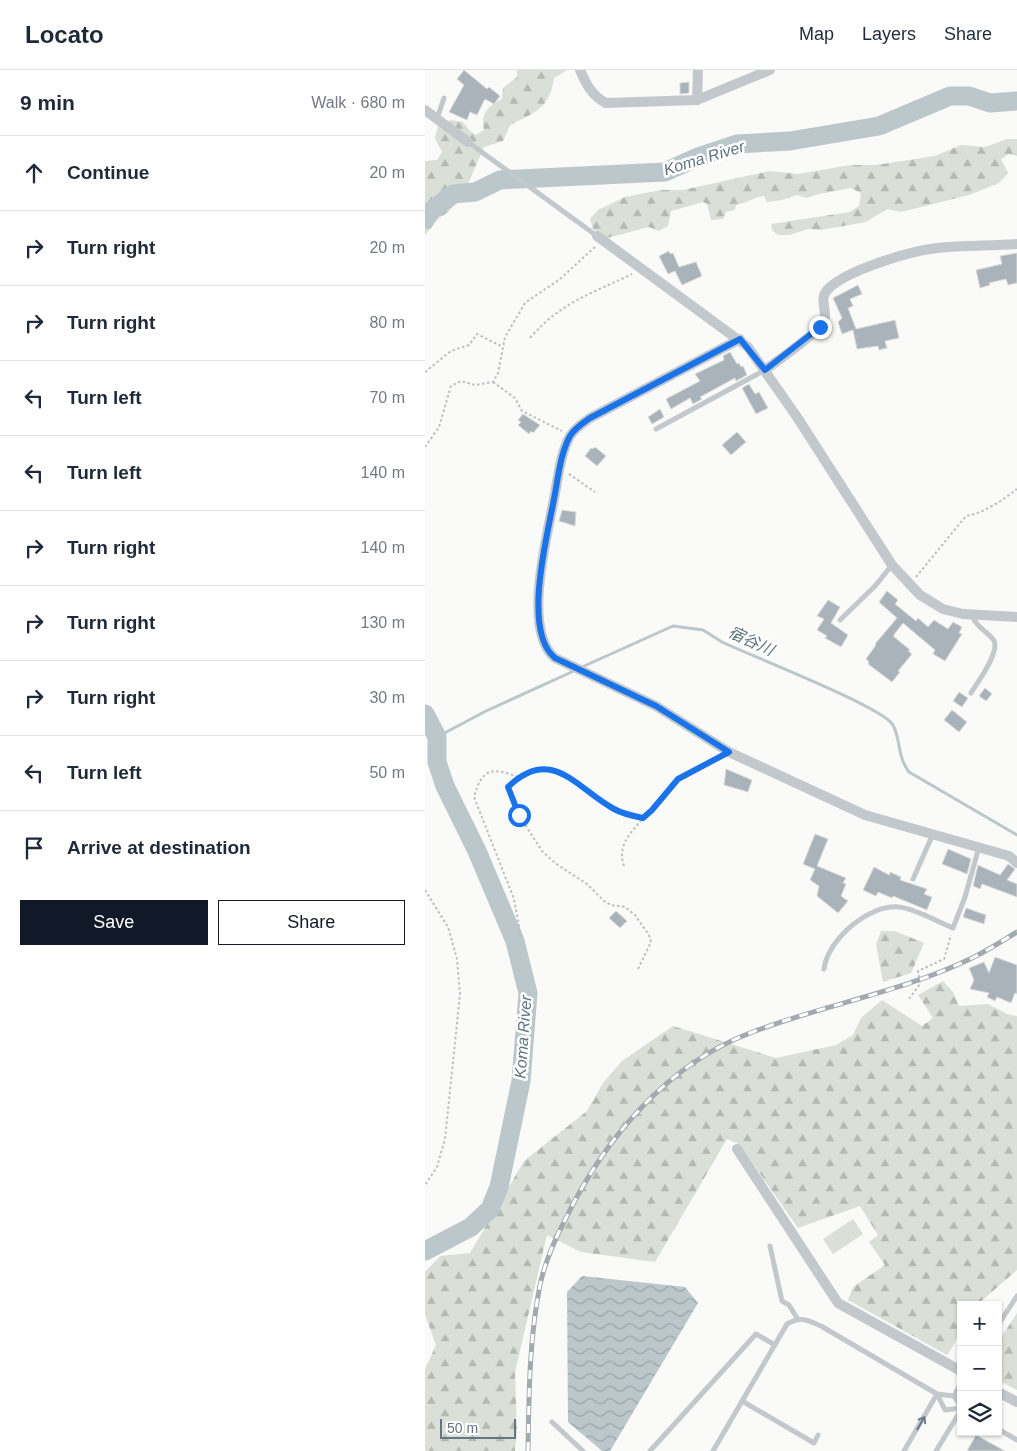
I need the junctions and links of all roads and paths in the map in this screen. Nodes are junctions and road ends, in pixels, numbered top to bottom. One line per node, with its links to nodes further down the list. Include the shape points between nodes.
1 (579, 70): 5 (street, via 588,87 606,103)
2 (698, 70): 5 (street)
3 (770, 70): 5 (street)
4 (444, 98): 7 (lane)
5 (697, 100)
6 (425, 110): 7 (street)
7 (437, 119): 8 (street)
8 (468, 142): 9 (lane)
9 (599, 238): 11 (street); 14 (path, via 567,273 525,304 516,315)
10 (1017, 244): 15 (street, via 935,248 859,270 824,294 825,315 820,327)
11 (644, 269): 12 (path, via 582,296 553,314); 13 (street)
12 (530, 338)
13 (740, 339): 15 (street); 19 (street, via 590,418)
14 (503, 347): 16 (path, via 477,334 469,345 451,351); 17 (path)
15 (765, 370): 18 (lane); 24 (street)
16 (425, 372)
17 (493, 382): 19 (path, via 515,398 528,416); 20 (path, via 475,385 461,381 451,386 439,427)
18 (656, 429)
19 (571, 436): 21 (street)
20 (425, 447)
21 (560, 470): 23 (path); 30 (street, via 539,573 541,637 548,653 656,706)
22 (1017, 489): 25 (path, via 987,509 959,522)
23 (595, 492)
24 (892, 564): 25 (street); 28 (lane, via 875,586)
25 (910, 585): 26 (street, via 943,609)
26 (972, 615): 27 (street); 29 (lane, via 995,645)
27 (1017, 617)
28 (840, 620)
29 (971, 693)
30 (729, 752): 32 (path, via 678,779); 33 (street, via 865,815)
31 (518, 777): 32 (path, via 535,770 554,770 570,776 613,809); 41 (path, via 493,771 484,774 474,797 514,899); 42 (path, via 508,787 509,792 528,832 542,851 605,901 625,907 649,935 651,942)
32 (643, 818): 37 (path, via 622,846)
33 (933, 834): 34 (street); 38 (lane)
34 (979, 847): 35 (street); 40 (lane)
35 (1013, 855): 36 (street)
36 (1017, 863)
37 (623, 866)
38 (913, 879)
39 (425, 890): 46 (path, via 448,927 457,959 459,994 445,1140 437,1167)
40 (953, 928): 43 (lane, via 901,907 887,907 871,913 839,939 830,950); 44 (path, via 943,959 918,971 920,984)
41 (521, 936)
42 (638, 969)
43 (824, 969)
44 (909, 1000)
45 (737, 1149): 52 (street, via 838,1303)
46 (425, 1185)
47 (770, 1246): 49 (lane, via 782,1301 789,1305)
48 (1017, 1296): 50 (lane)
49 (797, 1318): 51 (lane, via 787,1324); 54 (lane, via 821,1326)
50 (1002, 1318)
51 (775, 1345): 57 (lane); 67 (lane, via 756,1334)
52 (957, 1369)
53 (957, 1390): 56 (lane)
54 (937, 1394): 56 (lane); 60 (lane, via 945,1410); 69 (lane, one-way to 54)
55 (1002, 1394): 59 (street)
56 (954, 1396): 58 (lane)
57 (742, 1401): 64 (lane, via 814,1443); 68 (lane)
58 (957, 1401)
59 (1017, 1402)
60 (957, 1408)
61 (957, 1415): 70 (lane)
62 (552, 1422): 66 (lane)
63 (1002, 1431): 65 (lane)
64 (818, 1436)
65 (1017, 1440)
66 (583, 1451)
67 (650, 1451)
68 (713, 1451)
69 (904, 1451)
70 (936, 1451)

